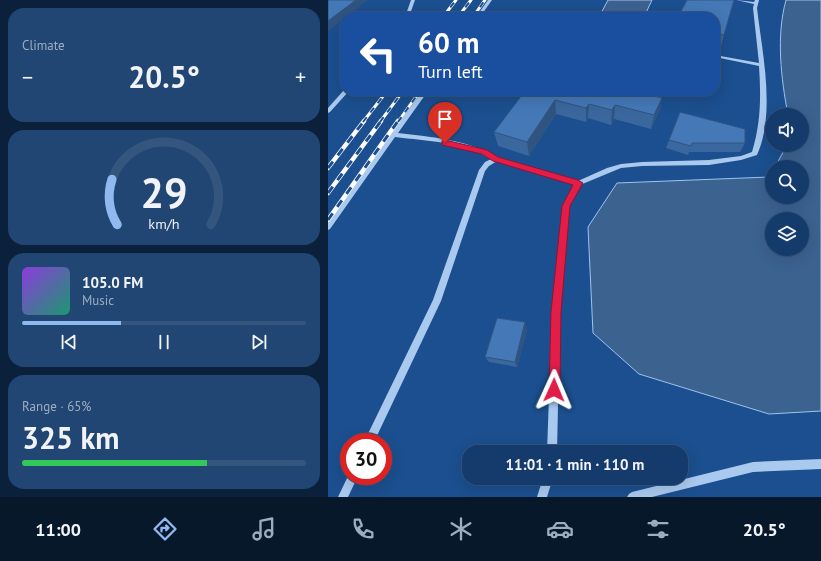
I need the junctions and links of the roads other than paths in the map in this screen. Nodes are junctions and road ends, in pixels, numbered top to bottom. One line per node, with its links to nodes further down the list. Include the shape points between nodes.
1 (413, 0): 5 (street)
2 (490, 0): 6 (street)
3 (738, 0): 4 (street)
4 (756, 2): 8 (street)
5 (409, 12)
6 (482, 12)
7 (720, 57): 8 (street)
8 (760, 65): 14 (street, via 764,104 755,153 744,158 715,161 625,165)
9 (342, 96): 11 (street)
10 (421, 96): 12 (street)
11 (328, 111)
12 (393, 135): 13 (street, via 432,140 484,152); 15 (street)
13 (496, 159): 14 (street); 16 (street, via 482,170 437,301)
14 (578, 183): 17 (street, via 566,206 556,312)
15 (328, 227)
16 (373, 433)
17 (552, 445)
18 (821, 464): 23 (street, via 753,467)
19 (349, 485): 21 (street)
20 (546, 485): 22 (street)
21 (343, 497)
22 (542, 497)
23 (632, 497)

